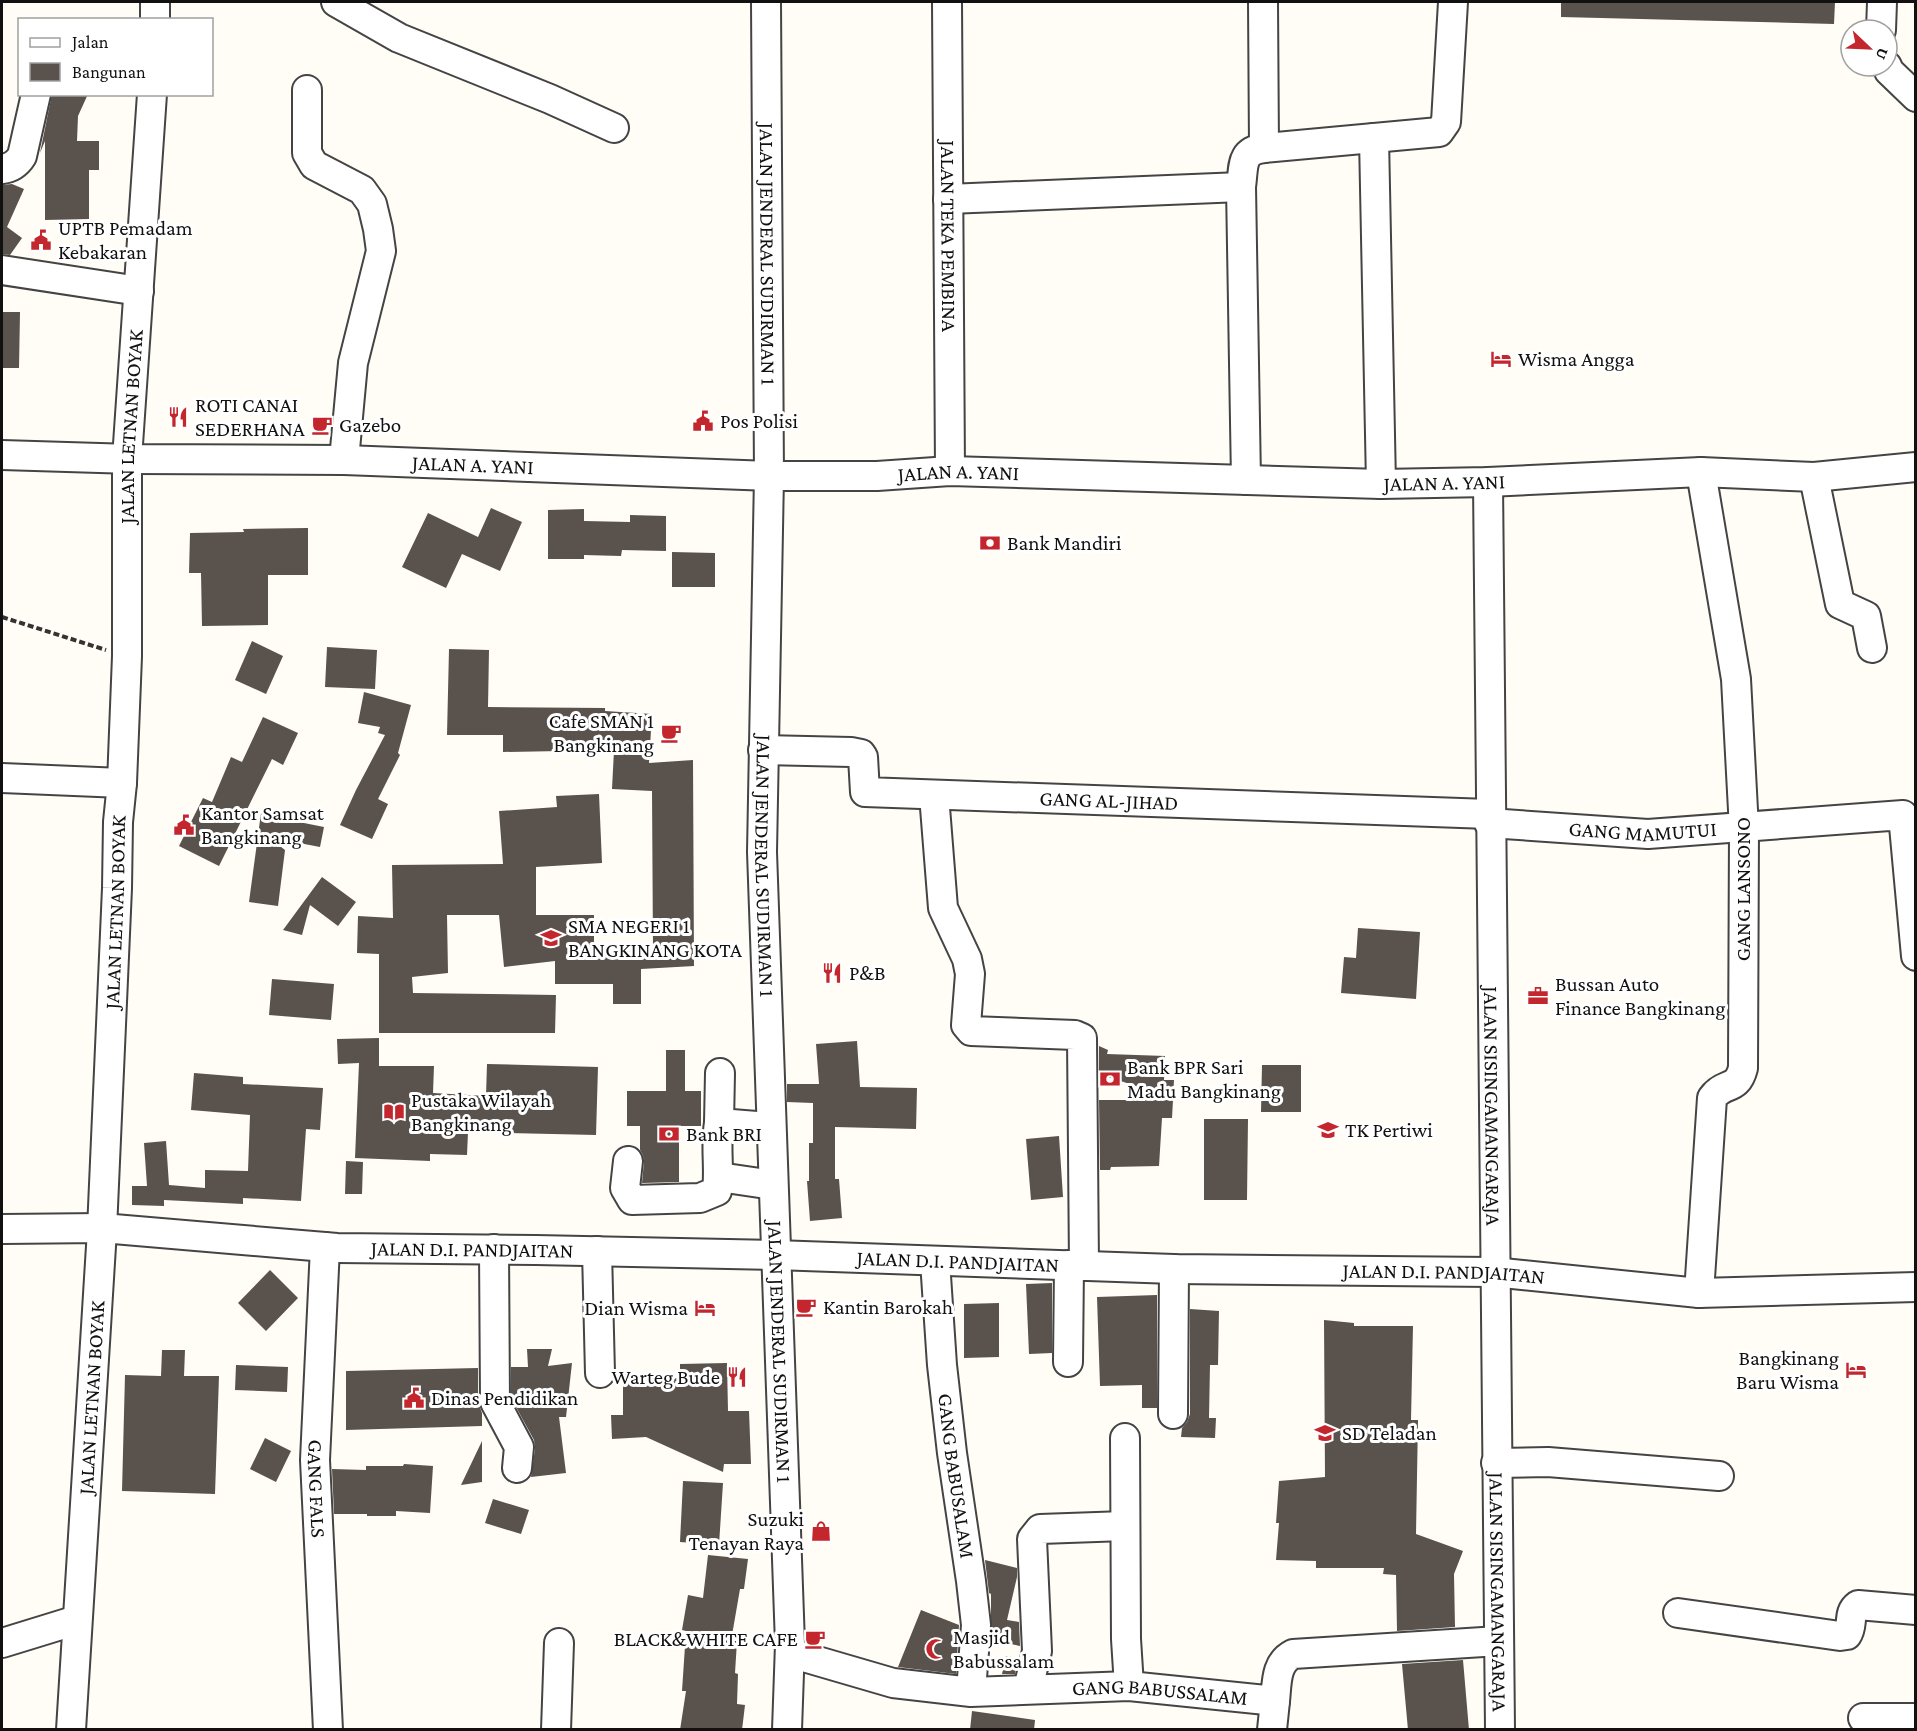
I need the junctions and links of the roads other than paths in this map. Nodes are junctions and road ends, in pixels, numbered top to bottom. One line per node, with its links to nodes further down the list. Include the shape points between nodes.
1 (155, 2): 8 (street)
2 (766, 2): 29 (street, JALAN JENDERAL SUDIRMAN 1)
3 (947, 2): 20 (street, JALAN TEKA PEMBINA)
4 (1263, 2): 17 (street)
5 (1453, 2): 16 (street, via 1443,128 1439,132)
6 (1882, 2): 9 (street)
7 (346, 5): 15 (street, via 399,38)
8 (155, 18)
9 (1881, 18)
10 (1896, 78): 14 (street)
11 (307, 90): 25 (street, via 307,153 314,165 362,190 372,204 381,251 353,363)
12 (36, 96): 18 (street, via 22,156 10,168)
13 (152, 96): 22 (street, JALAN LETNAN BOYAK)
14 (1916, 97)
15 (614, 128)
16 (1374, 138): 17 (street); 33 (street)
17 (1264, 148): 19 (street, via 1246,155)
18 (2, 169)
19 (1241, 187): 20 (street); 31 (street)
20 (948, 199): 27 (street, JALAN TEKA PEMBINA)
21 (2, 270): 22 (street)
22 (139, 291): 24 (street, JALAN LETNAN BOYAK)
23 (2, 455): 24 (street, JALAN A. YANI)
24 (127, 459): 25 (street, JALAN A. YANI); 37 (street, JALAN LETNAN BOYAK, via 127,656)
25 (344, 460): 29 (street, JALAN A. YANI)
26 (1916, 467): 30 (street, JALAN A. YANI)
27 (951, 471): 29 (street, JALAN A. YANI); 31 (street, JALAN A. YANI)
28 (1701, 472): 30 (street, JALAN A. YANI); 32 (street, JALAN A. YANI); 41 (street, GANG LANSONO, via 1736,679)
29 (768, 476): 35 (street, JALAN JENDERAL SUDIRMAN 1)
30 (1814, 477): 34 (street, via 1840,604 1866,616)
31 (1246, 480): 33 (street, JALAN A. YANI)
32 (1488, 482): 33 (street, JALAN A. YANI); 40 (street, JALAN SISINGAMANGARAJA)
33 (1381, 484)
34 (1872, 648)
35 (764, 750): 38 (street, GANG AL-JIHAD, via 861,754 865,792); 45 (street, JALAN JENDERAL SUDIRMAN 1, via 762,852)
36 (2, 778): 37 (street)
37 (122, 783): 49 (street, JALAN LETNAN BOYAK)
38 (934, 795): 40 (street, GANG AL-JIHAD); 56 (street, via 943,908 970,974 968,1029 1082,1038)
39 (1909, 816): 41 (street, GANG MAMUTUI); 42 (street, GANG MAMUTUI)
40 (1489, 818): 41 (street, GANG MAMUTUI, via 1648,834); 58 (street, JALAN SISINGAMANGARAJA)
41 (1744, 829): 60 (street, GANG LANSONO, via 1743,1068 1735,1084 1712,1098)
42 (1916, 956)
43 (720, 1073): 44 (street)
44 (719, 1124): 45 (street); 47 (street)
45 (771, 1127): 48 (street, JALAN JENDERAL SUDIRMAN 1)
46 (628, 1161): 47 (street, via 625,1188 632,1200 700,1198 717,1191)
47 (719, 1177): 48 (street)
48 (773, 1185): 54 (street, JALAN JENDERAL SUDIRMAN 1)
49 (102, 1228): 50 (street, JALAN D.I. PANDJAITAN); 51 (street, JALAN D.I. PANDJAITAN); 71 (street, JALAN LETNAN BOYAK)
50 (2, 1229)
51 (325, 1247): 52 (street, JALAN D.I. PANDJAITAN); 83 (street, GANG FALS, via 315,1460)
52 (494, 1249): 53 (street, JALAN D.I. PANDJAITAN); 66 (street, via 495,1402 519,1447)
53 (597, 1251): 54 (street, JALAN D.I. PANDJAITAN); 62 (street)
54 (775, 1255): 55 (street, JALAN D.I. PANDJAITAN); 75 (street, JALAN JENDERAL SUDIRMAN 1)
55 (935, 1261): 56 (street, JALAN D.I. PANDJAITAN); 78 (street, GANG BABUSALAM, via 943,1376 976,1625)
56 (1076, 1265): 57 (street, JALAN D.I. PANDJAITAN); 61 (street)
57 (1174, 1269): 58 (street, JALAN D.I. PANDJAITAN); 63 (street)
58 (1493, 1272): 60 (street, JALAN D.I. PANDJAITAN); 65 (street, JALAN SISINGAMANGARAJA)
59 (1916, 1287): 60 (street, JALAN D.I. PANDJAITAN)
60 (1699, 1293)
61 (1068, 1362)
62 (600, 1372)
63 (1173, 1414)
64 (1125, 1438): 68 (street)
65 (1496, 1463): 67 (street, via 1548,1462); 72 (street, JALAN SISINGAMANGARAJA)
66 (517, 1468)
67 (1719, 1476)
68 (1125, 1526): 76 (street); 77 (street, via 1040,1529 1032,1539 1037,1651)
69 (1916, 1610): 70 (street, via 1858,1605 1850,1616 1850,1632 1840,1636)
70 (1678, 1613)
71 (77, 1620): 73 (street); 82 (street, JALAN LETNAN BOYAK)
72 (1499, 1641): 79 (street, GANG BABUSSALAM, via 1293,1654 1281,1665); 87 (street, JALAN SISINGAMANGARAJA)
73 (2, 1643)
74 (559, 1643): 84 (street)
75 (790, 1653): 78 (street, GANG BABUSSALAM, via 893,1683); 85 (street, JALAN JENDERAL SUDIRMAN 1)
76 (1129, 1686): 77 (street, GANG BABUSSALAM); 79 (street, GANG BABUSSALAM)
77 (1028, 1689): 78 (street, GANG BABUSSALAM)
78 (971, 1691)
79 (1275, 1701): 86 (street)
80 (1863, 1718): 81 (street)
81 (1916, 1718)
82 (71, 1730)
83 (328, 1730)
84 (556, 1730)
85 (787, 1730)
86 (1272, 1730)
87 (1500, 1730)

